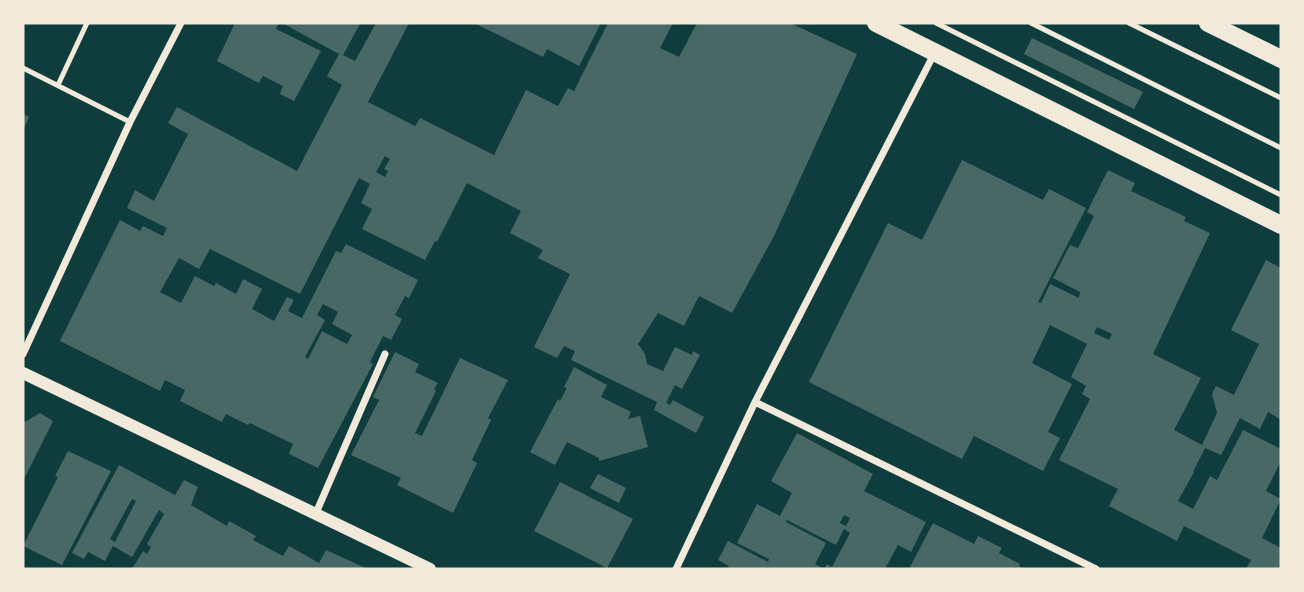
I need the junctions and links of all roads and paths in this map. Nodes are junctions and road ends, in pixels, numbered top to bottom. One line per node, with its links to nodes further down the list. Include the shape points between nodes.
1 (87, 23): 11 (lane)
2 (181, 23): 13 (street)
3 (876, 23): 8 (main road)
4 (936, 23): 15 (lane)
5 (1031, 23): 14 (lane)
6 (1129, 23): 12 (lane)
7 (1208, 23): 9 (main road)
8 (935, 52): 16 (main road); 20 (street)
9 (1281, 59)
10 (23, 68): 11 (lane)
11 (58, 85): 13 (lane)
12 (1281, 98)
13 (130, 122): 17 (street)
14 (1281, 148)
15 (1281, 195)
16 (1281, 225)
17 (23, 354)
18 (385, 354): 21 (street)
19 (23, 373): 21 (street)
20 (755, 402): 23 (street); 24 (street)
21 (316, 513): 22 (street)
22 (430, 569)
23 (676, 569)
24 (1096, 569)

